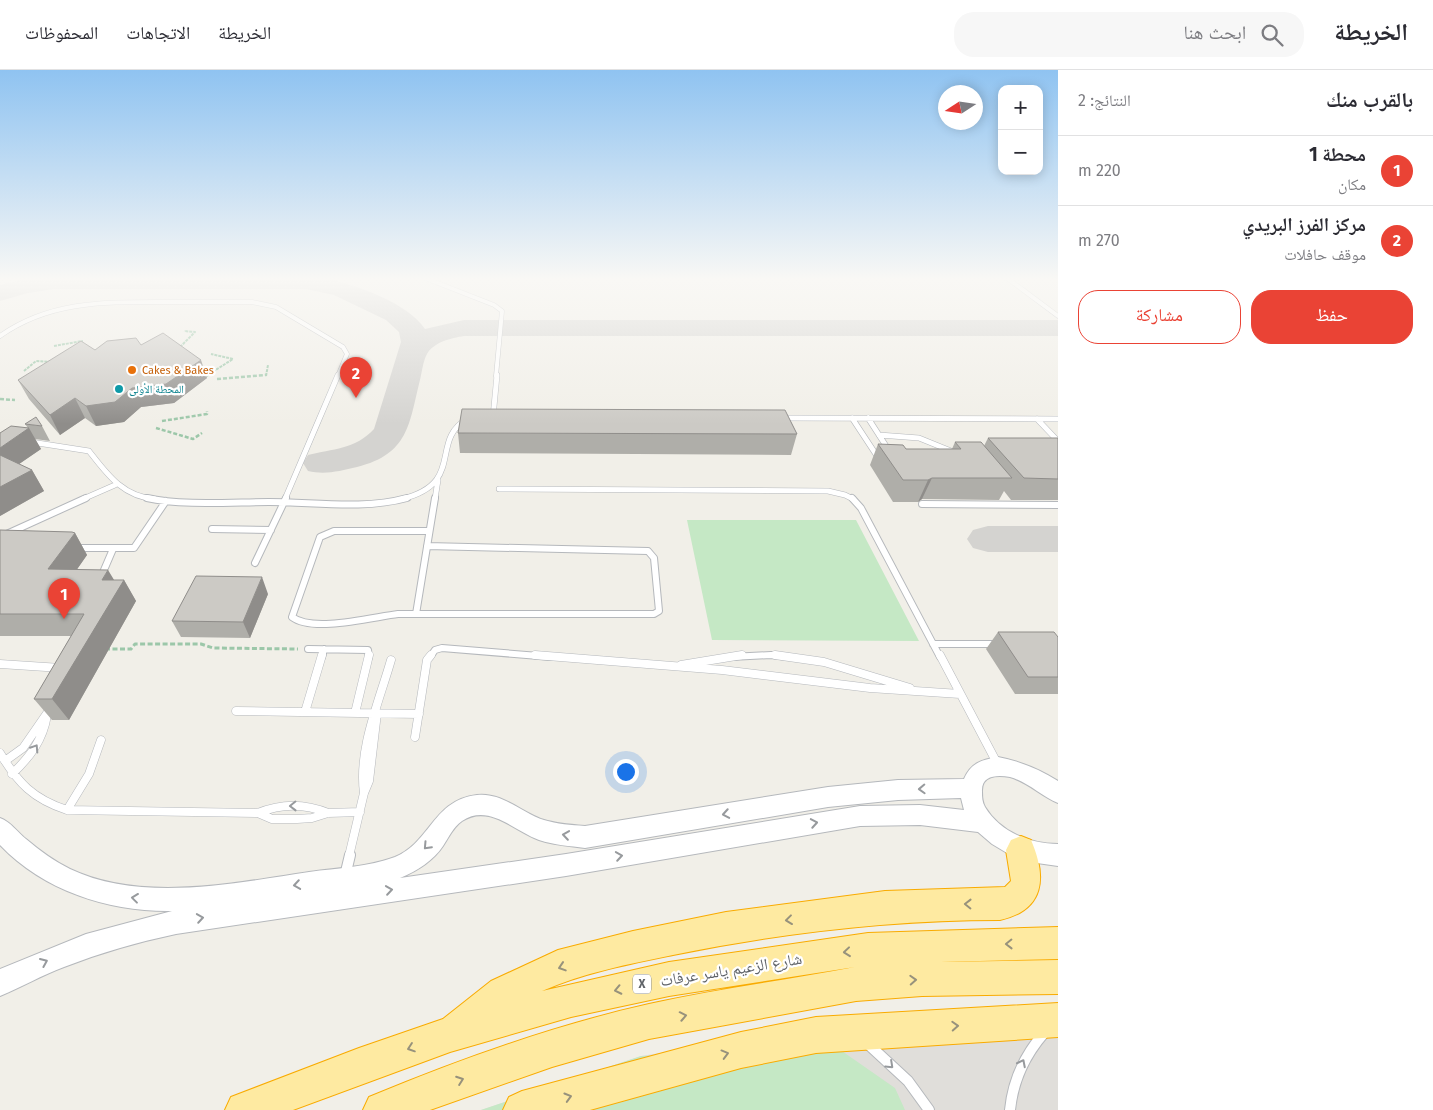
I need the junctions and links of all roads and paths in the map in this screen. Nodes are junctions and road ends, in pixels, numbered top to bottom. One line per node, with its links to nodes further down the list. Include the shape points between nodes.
1 (15, 327): 5 (lane)
2 (311, 327): 39 (lane, via 340,343 347,354)
3 (500, 327): 19 (lane, via 490,416)
4 (184, 332): 7 (path, via 196,332)
5 (0, 336)
6 (54, 346): 8 (path, via 82,341)
7 (180, 347)
8 (82, 349)
9 (211, 354): 13 (path, via 233,359)
10 (54, 362): 12 (path, via 36,361)
11 (268, 365): 14 (path, via 266,376)
12 (24, 371)
13 (206, 376)
14 (217, 379)
15 (0, 399): 16 (path)
16 (15, 400)
17 (207, 411): 25 (path, via 207,414)
18 (476, 417): 34 (lane, via 453,427 444,469)
19 (503, 417)
20 (772, 418): 21 (lane)
21 (852, 418): 22 (lane); 33 (lane, via 876,457)
22 (868, 418): 23 (lane); 28 (lane)
23 (1037, 419): 24 (lane); 30 (lane)
24 (1058, 419)
25 (162, 421)
26 (156, 428): 27 (path, via 194,439)
27 (202, 434)
28 (879, 435): 31 (lane); 32 (lane, via 917,436 958,454)
29 (22, 441): 35 (lane, via 89,451)
30 (1058, 441)
31 (893, 452)
32 (937, 454)
33 (887, 461)
34 (438, 480): 39 (lane, via 426,490 386,502); 45 (lane)
35 (115, 485): 38 (lane, via 136,496); 46 (lane)
36 (499, 489): 53 (lane, via 828,491 845,495 861,508)
37 (1003, 497): 41 (lane)
38 (166, 501): 39 (lane); 49 (lane, via 134,548)
39 (284, 502): 44 (lane)
40 (922, 504): 41 (lane)
41 (1009, 504): 42 (lane)
42 (1058, 505)
43 (212, 529): 44 (lane)
44 (271, 530): 50 (lane)
45 (430, 531): 47 (lane); 52 (lane, via 334,531 320,537 292,617 302,622 348,623 384,615)
46 (0, 537)
47 (427, 546): 52 (lane); 52 (lane, via 648,551 654,558 660,606 654,614)
48 (66, 548): 49 (lane)
49 (113, 549): 51 (lane)
50 (255, 563)
51 (100, 581)
52 (416, 614)
53 (933, 644): 54 (lane); 63 (lane)
54 (1003, 644)
55 (98, 649): 56 (path, via 131,649 135,644 201,644 212,648)
56 (308, 649): 57 (lane)
57 (324, 649): 66 (lane); 67 (lane, via 362,649 370,653)
58 (391, 660): 68 (lane)
59 (0, 664): 61 (lane)
60 (674, 667): 62 (lane); 62 (lane, via 731,655 792,656 857,670); 69 (lane, via 442,648 435,650 427,660)
61 (68, 670)
62 (918, 691): 63 (lane)
63 (960, 694): 75 (lane)
64 (55, 701): 70 (lane)
65 (236, 711): 66 (lane)
66 (305, 712): 67 (lane)
67 (355, 713): 68 (lane)
68 (377, 713): 69 (lane); 81 (lane, via 370,781)
69 (419, 714): 71 (lane)
70 (47, 716): 74 (lane, via 23,748); 76 (lane, one-way to 70, via 38,744)
71 (415, 737)
72 (101, 740): 80 (lane, via 89,774)
73 (0, 753): 74 (lane)
74 (5, 761): 76 (lane)
75 (999, 767): 77 (street, via 979,772); 78 (street, via 1025,772)
76 (12, 774): 80 (lane, via 40,800)
77 (970, 788): 79 (street, one-way to 79, via 863,792); 84 (street, via 971,798)
78 (1056, 790)
79 (766, 807): 86 (street); 89 (street, one-way to 89, via 585,837 538,828 493,805 472,806 452,815 426,849 407,863)
80 (67, 810): 82 (lane)
81 (360, 812): 83 (lane); 89 (lane)
82 (258, 813): 83 (lane, via 272,819 312,818); 83 (lane, one-way to 82, via 302,805 274,807)
83 (328, 813)
84 (983, 822): 86 (street, one-way to 84, via 860,816 943,817); 87 (street)
85 (0, 828): 89 (street, one-way to 85, via 218,898 152,900 122,896 67,880 20,849)
86 (775, 830): 89 (street, one-way to 86, via 566,865)
87 (1022, 850): 88 (street); 95 (highway, one-way to 95, via 1026,881 1018,897 1010,902 885,907 726,928 633,947 558,967 530,979 503,994)
88 (1058, 855)
89 (343, 887): 92 (street, one-way to 89, via 80,947 145,928)
90 (1058, 943): 95 (highway, شارع الزعيم ياسر عرفات / X, one-way to 95, via 897,947 812,956 669,979 571,1000)
91 (1058, 977): 97 (highway, one-way to 91, via 552,1049 649,1022 856,984 922,979)
92 (0, 982)
93 (1058, 1021): 94 (highway, one-way to 93); 100 (lane, one-way to 93, via 1017,1073 1028,1051)
94 (855, 1032): 98 (highway, one-way to 94, via 741,1050 816,1035); 99 (lane, one-way to 99, via 908,1081)
95 (450, 1034): 96 (highway, شارع الزعيم ياسر عرفات / X, one-way to 96)
96 (244, 1110)
97 (382, 1110)
98 (522, 1110)
99 (929, 1110)
100 (1010, 1110)

